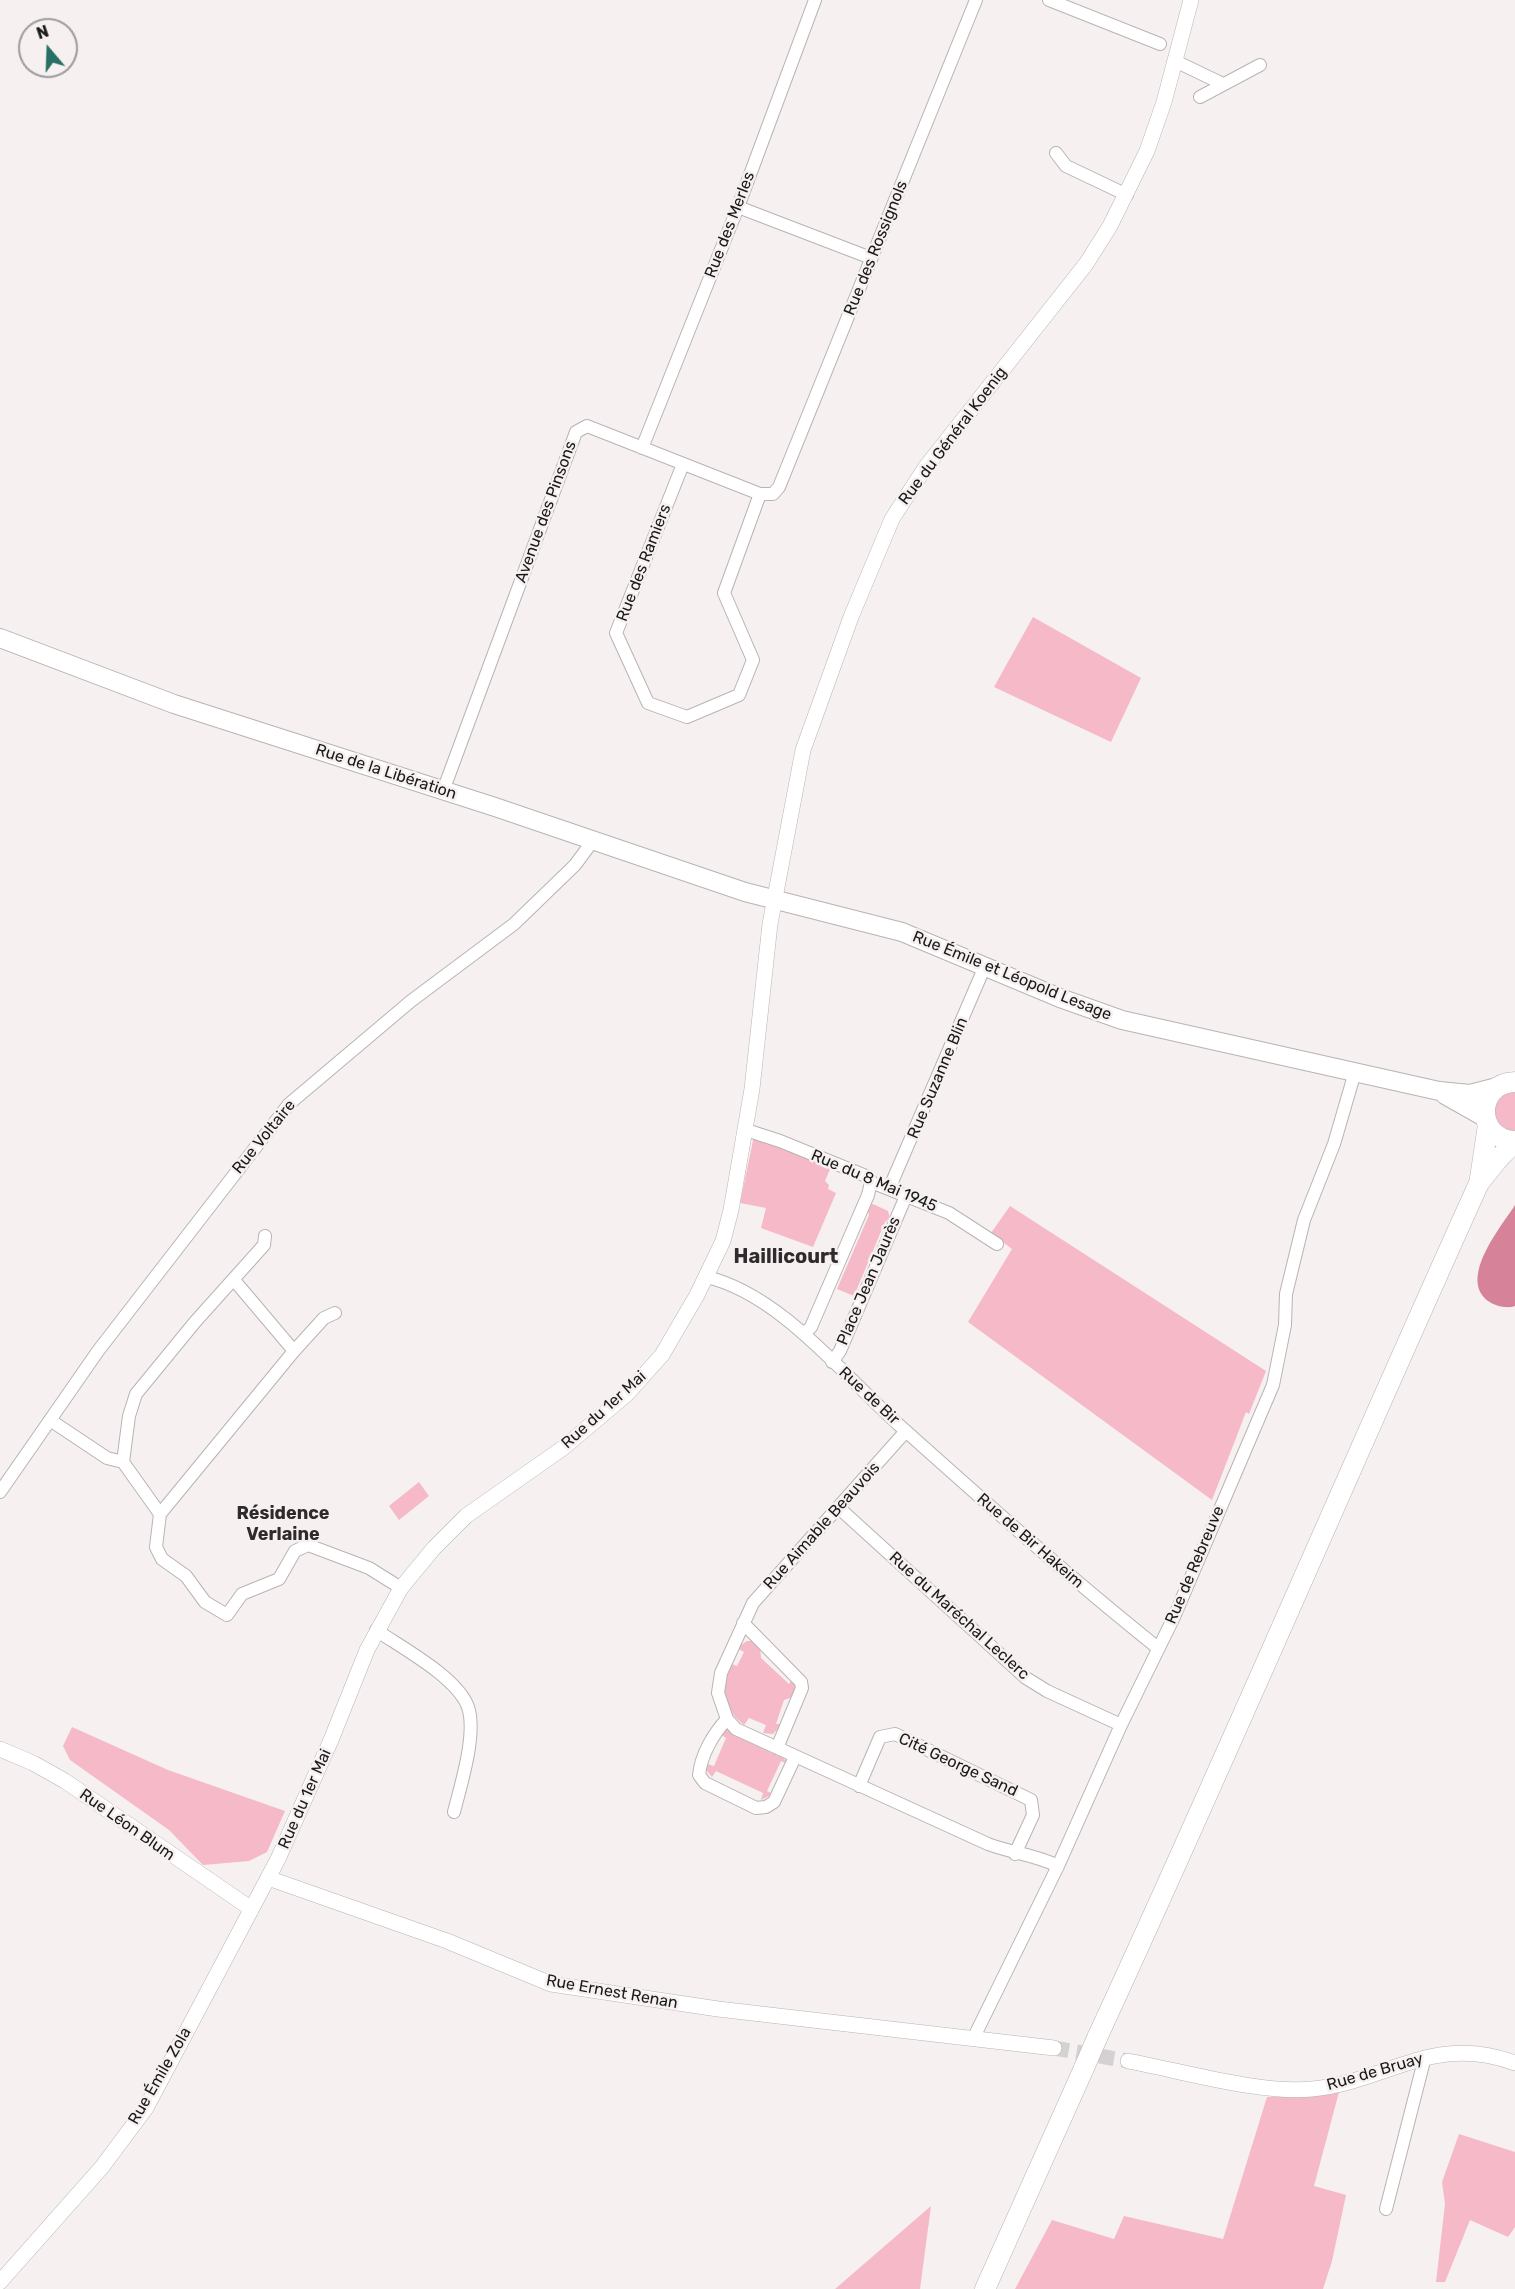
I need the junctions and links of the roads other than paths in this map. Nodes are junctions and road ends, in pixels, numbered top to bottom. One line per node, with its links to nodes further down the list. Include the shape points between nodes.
1 (815, 0): 12 (street, Rue des Merles)
2 (976, 0): 13 (street, Rue des Rossignols)
3 (1049, 0): 5 (street)
4 (1191, 0): 6 (street, Rue du Général Koenig)
5 (1160, 44)
6 (1175, 61): 8 (street); 11 (street, Rue du Général Koenig, via 1147,151)
7 (1260, 65): 8 (street)
8 (1223, 84): 9 (street)
9 (1200, 98)
10 (1056, 153): 11 (street, via 1065,166)
11 (1127, 195): 21 (street, Rue du Général Koenig, via 1086,264 925,468 892,519 807,735)
12 (738, 207): 13 (street); 14 (street, Rue des Merles)
13 (871, 258): 17 (street, Rue des Rossignols, via 783,478)
14 (642, 448): 15 (street, Avenue des Pinsons); 19 (street, Avenue des Pinsons, via 587,426 576,432)
15 (683, 464): 16 (street, Avenue des Pinsons); 16 (street, Rue des Ramiers, via 616,633 648,703 687,717 739,695 753,660 724,593)
16 (760, 494): 17 (street, Avenue des Pinsons)
17 (773, 494)
18 (0, 638): 19 (main road, Rue de la Libération, via 174,704)
19 (443, 791): 20 (main road, Rue de la Libération)
20 (592, 842): 21 (main road, Rue de la Libération); 41 (street, Rue Voltaire, via 575,865 514,924 411,1001 289,1104 98,1351)
21 (774, 900): 22 (main road, Rue Émile et Léopold Lesage, via 902,932); 27 (street, Rue du 1er Mai)
22 (985, 966): 23 (main road, Rue Émile et Léopold Lesage, via 1122,1020); 31 (street, Rue Suzanne Blin)
23 (1355, 1072): 25 (main road, Rue Émile et Léopold Lesage); 50 (street, Rue de Rebreuve, via 1334,1144 1304,1220 1286,1294 1273,1385)
24 (1509, 1082): 25 (main road, via 1470,1094); 26 (main road, via 1486,1100)
25 (1438, 1091): 26 (main road)
26 (1486, 1121): 28 (main road, via 1500,1138); 30 (main road)
27 (746, 1130): 29 (street, Rue du 8 Mai 1945, via 866,1176); 35 (street, Rue du 1er Mai, via 728,1226)
28 (1515, 1142): 30 (main road)
29 (871, 1182): 31 (street, Rue du 8 Mai 1945); 38 (street, via 815,1318)
30 (1479, 1183): 69 (main road, bridge)
31 (889, 1189): 32 (street, Rue du 8 Mai 1945)
32 (906, 1196): 34 (street, Rue du 8 Mai 1945, via 949,1213); 40 (street, Place Jean Jaurès)
33 (265, 1236): 36 (street, via 264,1245)
34 (997, 1244)
35 (706, 1277): 38 (street, Place Jean Jaurès, via 722,1280); 47 (street, Rue du 1er Mai, via 662,1355 627,1394 563,1448 466,1516)
36 (234, 1280): 39 (street); 43 (street, via 136,1394)
37 (335, 1313): 39 (street, via 324,1318)
38 (805, 1333): 40 (street, Place Jean Jaurès)
39 (294, 1351): 46 (street)
40 (832, 1362): 42 (street, Rue de Bir)
41 (50, 1420): 43 (street, via 107,1458); 44 (street, Rue Voltaire)
42 (906, 1431): 45 (street, Rue Aimable Beauvois); 50 (street, Rue de Bir Hakeim, via 1015,1529)
43 (123, 1462): 46 (street)
44 (0, 1492)
45 (839, 1508): 48 (street, Rue Aimable Beauvois, via 753,1603); 52 (street, Rue du Maréchal Leclerc, via 1026,1678)
46 (160, 1514): 47 (street, via 156,1546 162,1559 186,1576 206,1602 227,1615 242,1594 279,1579 295,1551 308,1545 369,1568)
47 (401, 1588): 49 (street, Rue du 1er Mai)
48 (743, 1623): 51 (street, via 721,1673 718,1694); 53 (street, via 801,1682)
49 (376, 1630): 57 (street, via 447,1680 468,1708 470,1729); 60 (street, Rue du 1er Mai)
50 (1158, 1648): 52 (street, Rue de Rebreuve)
51 (727, 1719): 53 (street, via 736,1729); 55 (street, via 716,1730 700,1765 699,1775 705,1783 756,1808 766,1807 774,1802)
52 (1121, 1725): 59 (street, Rue de Rebreuve)
53 (777, 1748): 55 (street)
54 (0, 1749): 61 (street, Rue Léon Blum, via 64,1781)
55 (795, 1757): 56 (street)
56 (859, 1786): 58 (street); 58 (street, Cité George Sand, via 880,1737 895,1734 1031,1800 1033,1815)
57 (454, 1812)
58 (1015, 1854): 59 (street, via 1040,1857)
59 (1058, 1866): 62 (street, Rue de Rebreuve)
60 (268, 1878): 61 (street, Rue Émile Zola); 62 (street, Rue Ernest Renan, via 447,1941 550,1984 718,2009)
61 (250, 1908): 68 (street, Rue Émile Zola, via 146,2108 102,2167)
62 (974, 2037): 63 (street)
63 (1054, 2048)
64 (1425, 2057): 65 (street, Rue de Bruay, via 1346,2084 1310,2090 1265,2088); 66 (street, Rue de Bruay, via 1473,2053); 67 (street)
65 (1128, 2061)
66 (1515, 2063)
67 (1386, 2209)
68 (0, 2282)
69 (985, 2289)

